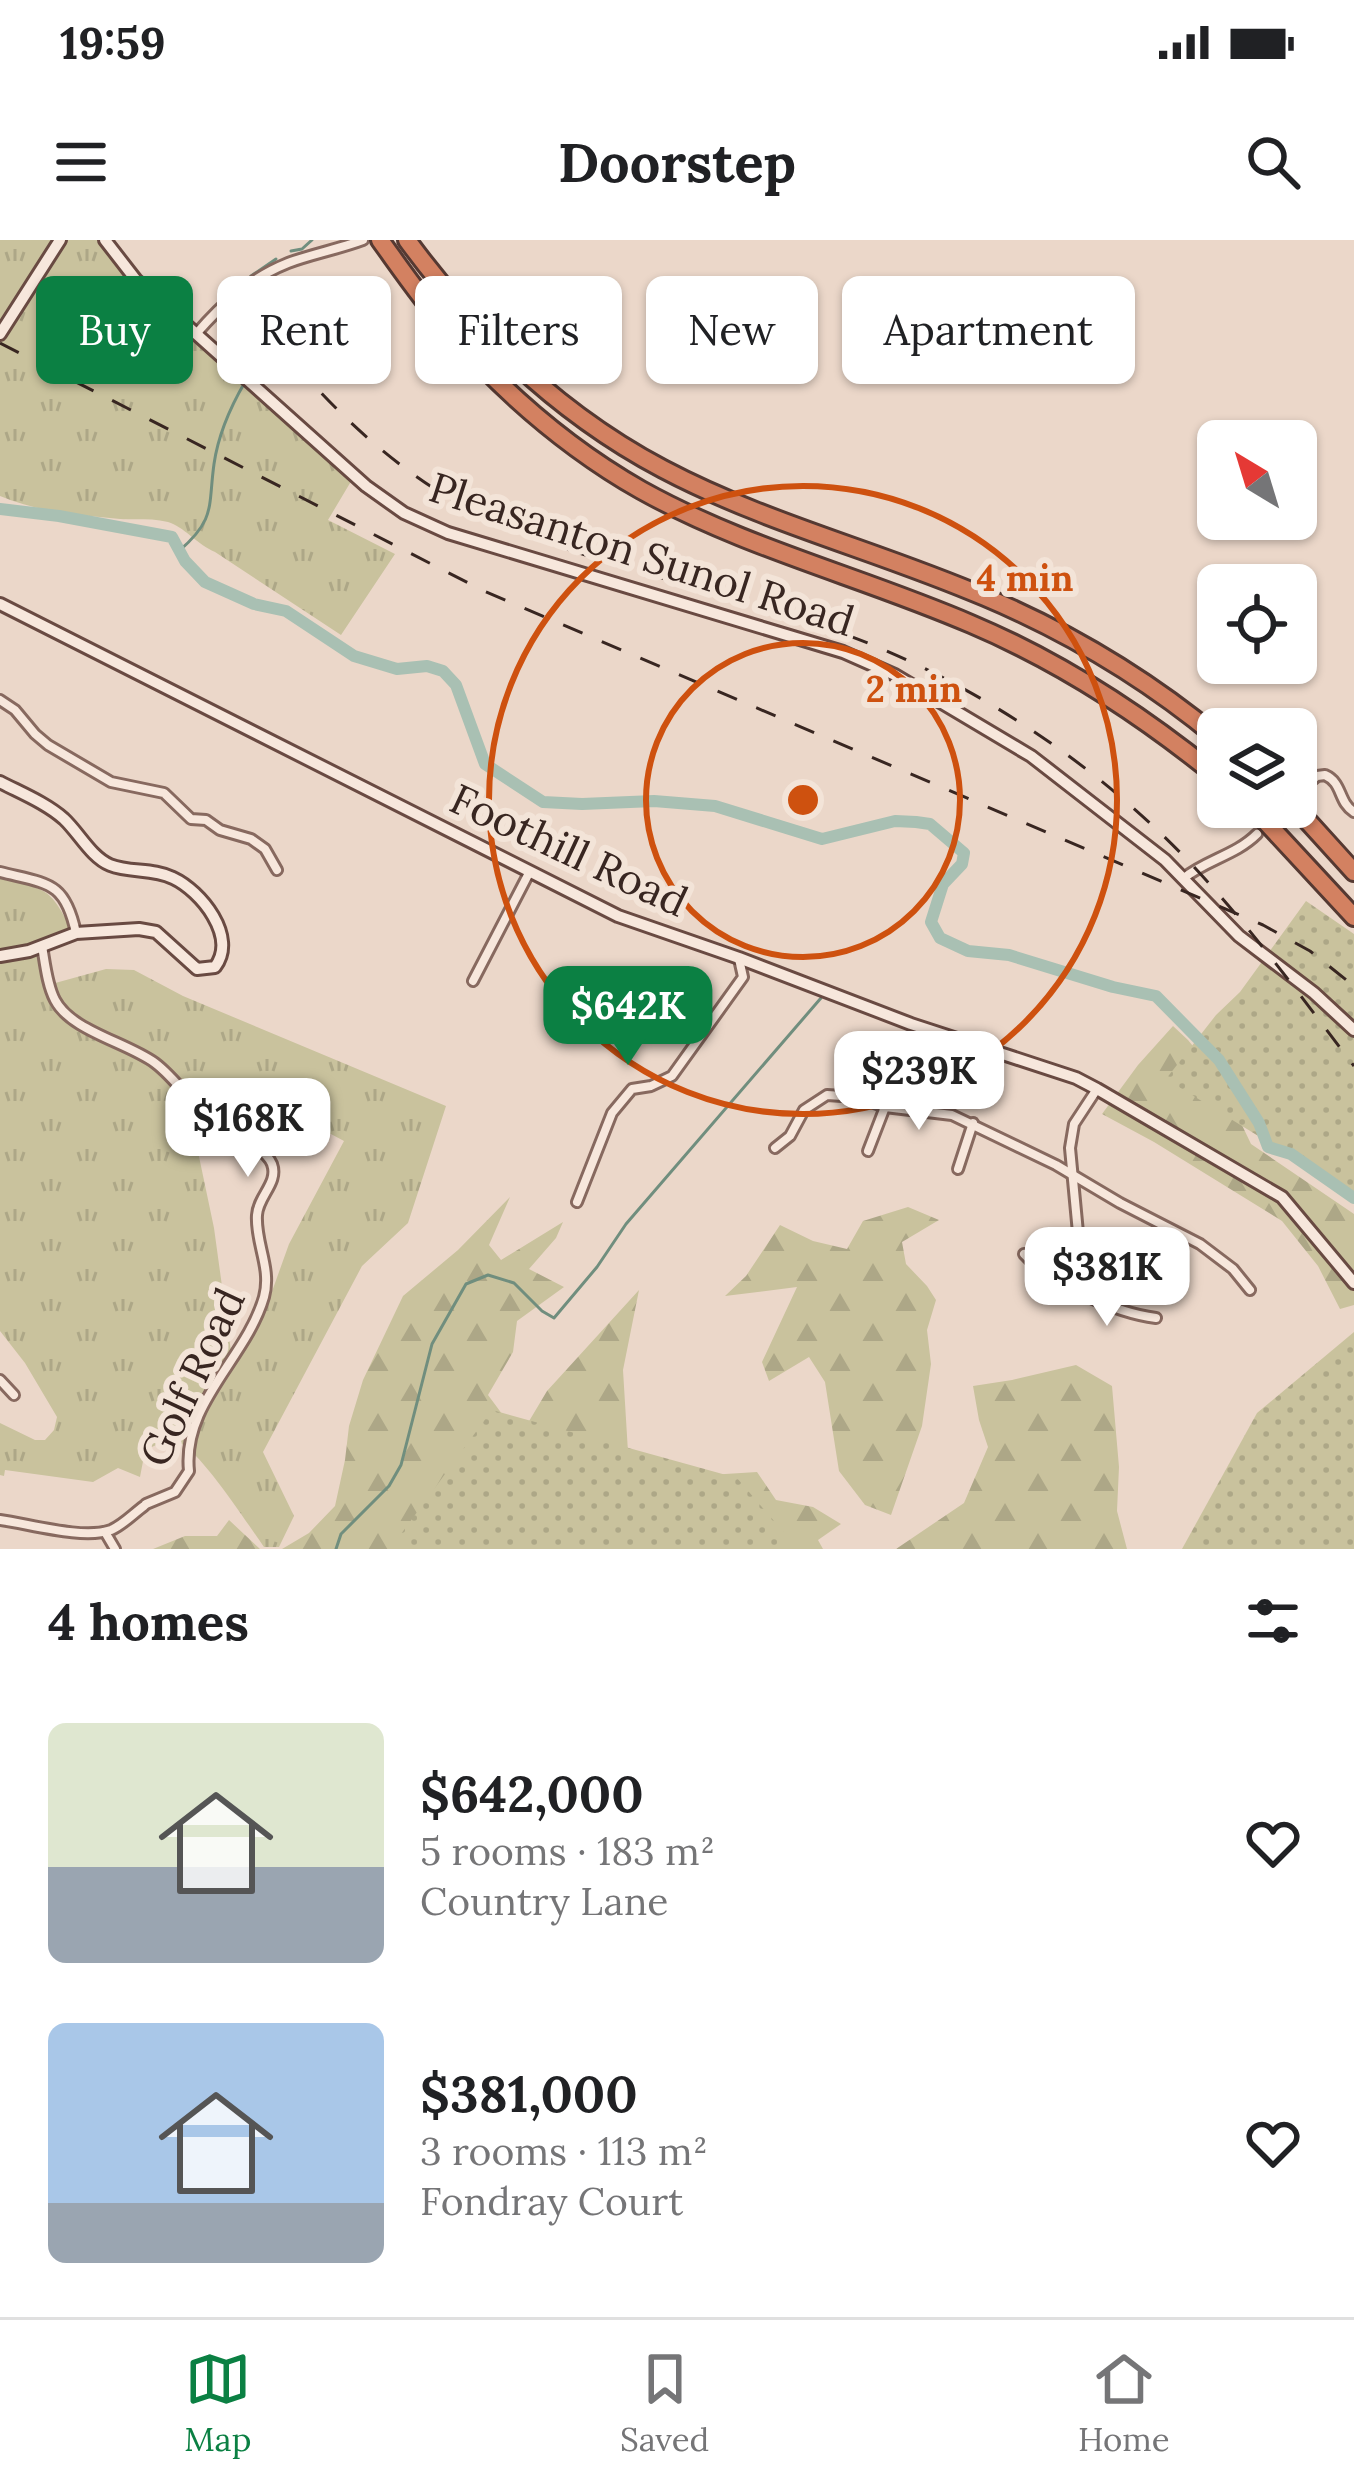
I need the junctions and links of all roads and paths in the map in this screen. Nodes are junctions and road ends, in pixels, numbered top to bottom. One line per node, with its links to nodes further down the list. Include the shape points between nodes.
1 (60, 240): 6 (street)
2 (105, 240): 7 (street, Pleasanton Sunol Road)
3 (363, 240): 7 (street, via 258,279)
4 (407, 241): 10 (highway, via 491,341 622,445 737,503 1028,616 1113,662)
5 (385, 247): 11 (highway, via 489,373 606,468 725,531 1013,644 1099,690)
6 (0, 334)
7 (196, 334): 22 (street, Pleasanton Sunol Road, via 384,500 427,524 823,645 895,675 1030,756)
8 (0, 604): 21 (street, Foothill Road)
9 (0, 700): 18 (street, via 48,745 111,782 164,793 191,818 260,844)
10 (1197, 723)
11 (1197, 761)
12 (1317, 776): 14 (street, via 1338,785)
13 (0, 782): 24 (street, via 63,818 110,865 153,871 193,890 219,928 223,952 215,967 197,969 156,932)
14 (1354, 812)
15 (1317, 825): 20 (highway)
16 (1272, 828): 23 (highway)
17 (1257, 834): 22 (street)
18 (277, 870)
19 (0, 872): 24 (street, via 62,893)
20 (1354, 872)
21 (529, 873): 27 (street, Foothill Road, via 618,916); 28 (street)
22 (1184, 878): 29 (street, Pleasanton Sunol Road, via 1239,936)
23 (1354, 917)
24 (76, 934): 25 (street)
25 (42, 946): 26 (street); 46 (street, Golf Road, via 61,1010 159,1066 221,1129 273,1167 257,1216 267,1274 262,1302 198,1415 189,1472 175,1492)
26 (0, 956)
27 (739, 958): 30 (street, Foothill Road); 37 (street, via 743,977 672,1076 632,1089 612,1113)
28 (473, 981)
29 (1354, 1030)
30 (1097, 1089): 36 (street, via 1074,1124); 39 (street, Foothill Road, via 1282,1197)
31 (885, 1107): 32 (street); 33 (street, via 827,1095); 34 (street)
32 (973, 1123): 35 (street); 36 (street)
33 (775, 1148)
34 (868, 1151)
35 (958, 1169)
36 (1072, 1174): 40 (street); 41 (street, via 1201,1244)
37 (577, 1202)
38 (1024, 1254): 40 (street)
39 (1354, 1283)
40 (1076, 1289): 42 (street)
41 (1250, 1290)
42 (1156, 1318)
43 (0, 1380): 44 (street)
44 (14, 1395)
45 (0, 1520): 46 (street)
46 (105, 1532): 47 (street)
47 (115, 1549)

